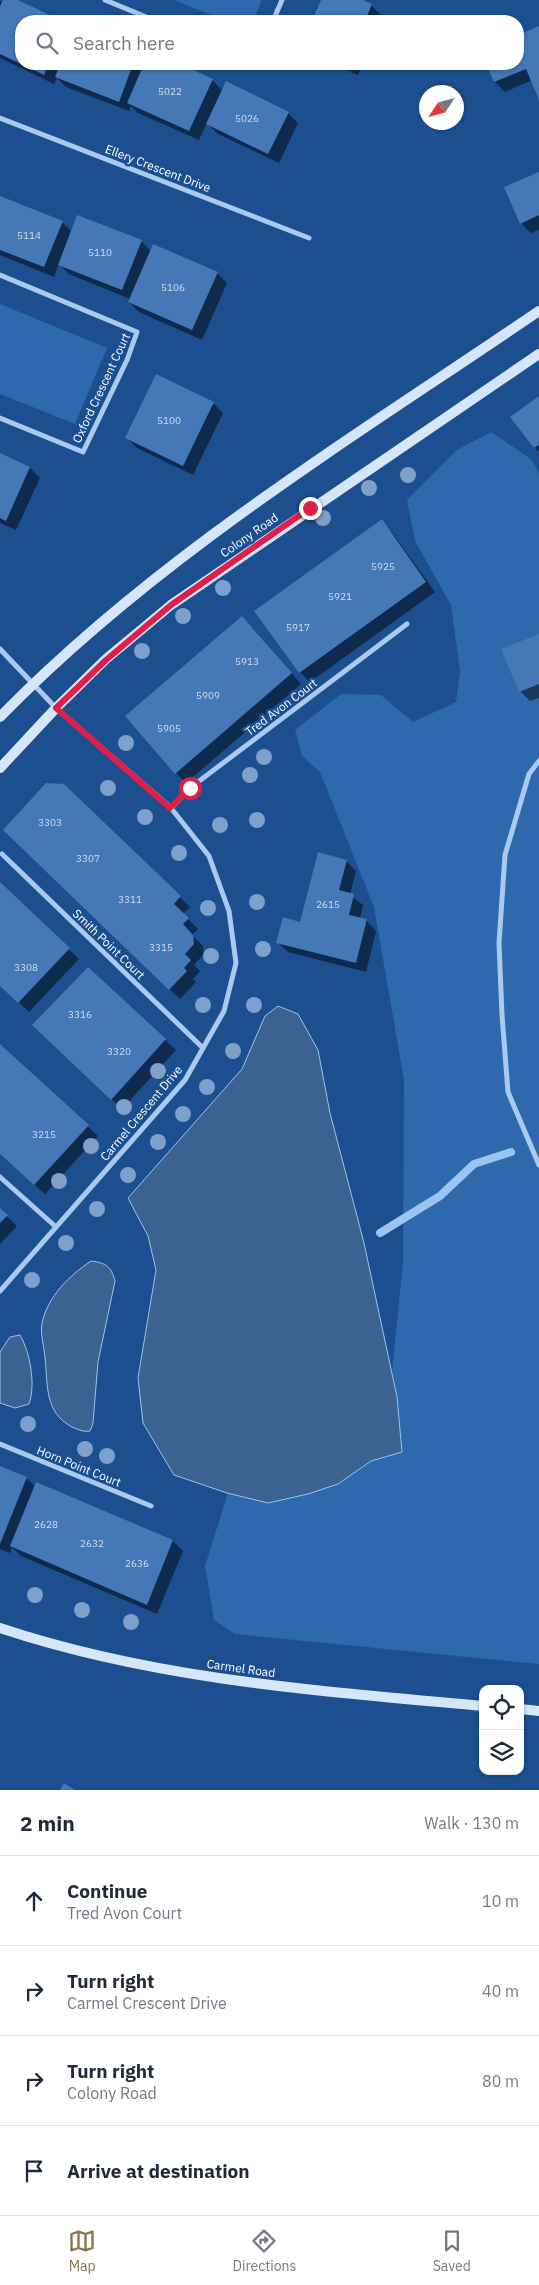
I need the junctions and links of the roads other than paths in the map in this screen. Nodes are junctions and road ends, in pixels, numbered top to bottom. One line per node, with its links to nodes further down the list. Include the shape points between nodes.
1 (105, 0): 3 (street)
2 (282, 0): 4 (street)
3 (141, 15)
4 (275, 15)
5 (0, 118): 6 (street, Ellery Crescent Drive)
6 (308, 238)
7 (0, 275): 10 (street, Oxford Crescent Court, via 137,332 84,452)
8 (539, 312): 13 (main road, Colony Road, via 229,523 130,598)
9 (539, 354): 14 (main road, Colony Road, via 171,605)
10 (0, 418)
11 (407, 624): 18 (street, Tred Avon Court, via 190,788)
12 (0, 649): 13 (street, Carmel Crescent Drive)
13 (32, 684): 14 (street, Carmel Crescent Drive); 15 (main road, Colony Road)
14 (56, 708): 17 (main road, Colony Road); 18 (street, Carmel Crescent Drive)
15 (0, 717)
16 (539, 761): 21 (street, via 528,774 506,855 499,943 508,1092)
17 (0, 768)
18 (170, 808): 20 (street, Carmel Crescent Drive, via 209,856 229,911 236,963 224,1011)
19 (2, 854): 20 (street, Smith Point Court)
20 (203, 1048): 23 (street, Carmel Crescent Drive, via 185,1080)
21 (539, 1165)
22 (0, 1177): 23 (street)
23 (56, 1227): 24 (street, Carmel Crescent Drive)
24 (0, 1291)
25 (0, 1444): 26 (street, Horn Point Court)
26 (151, 1506)
27 (0, 1628): 28 (main road, Carmel Road, via 134,1664 218,1678)
28 (479, 1706)
29 (524, 1709): 30 (main road)
30 (539, 1711)

